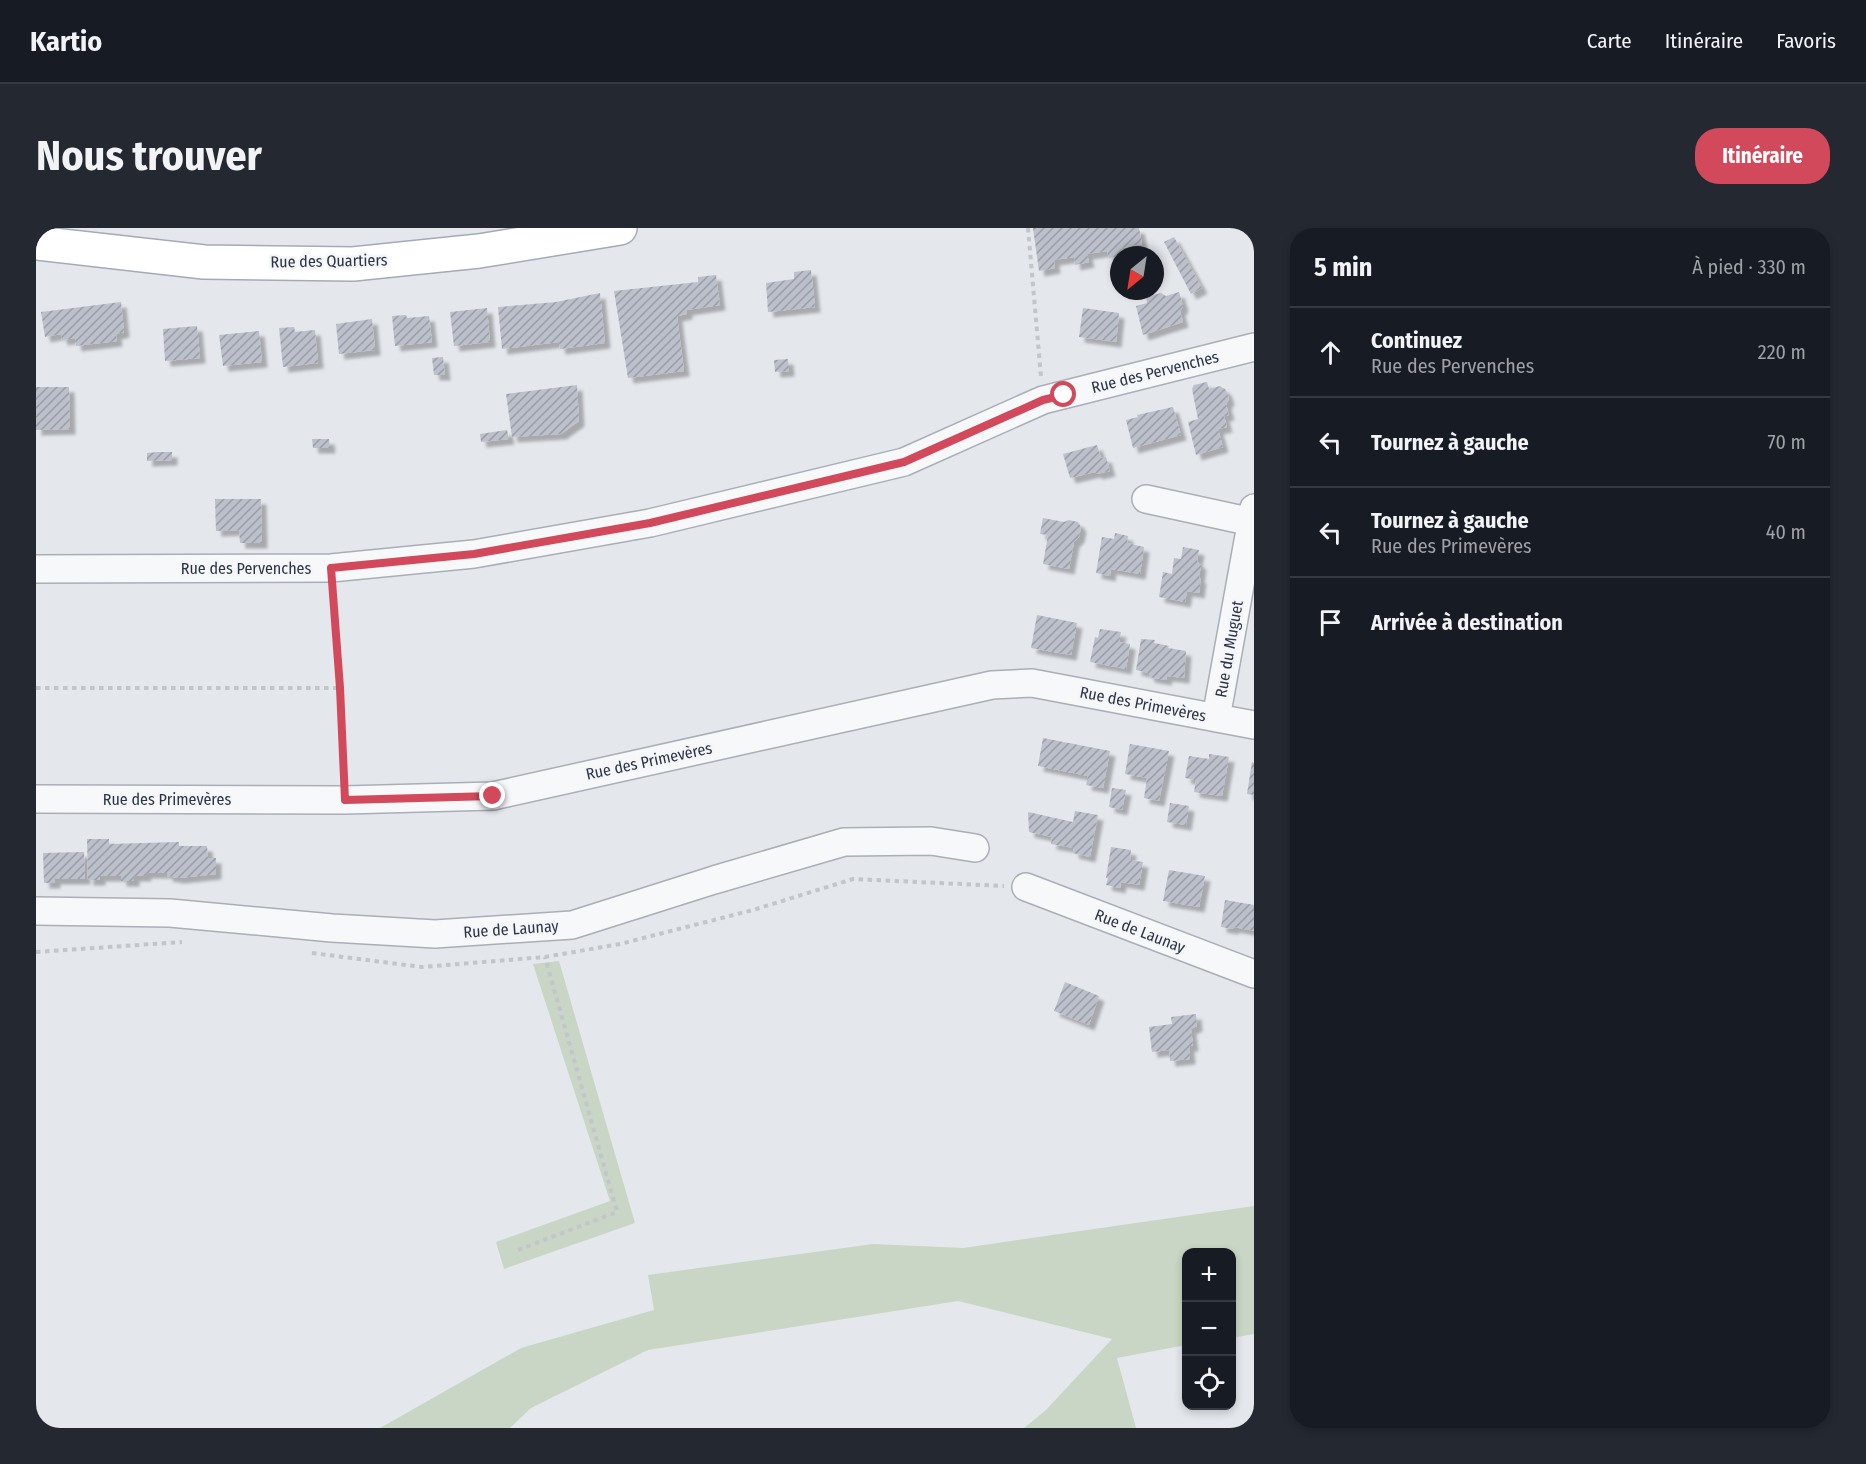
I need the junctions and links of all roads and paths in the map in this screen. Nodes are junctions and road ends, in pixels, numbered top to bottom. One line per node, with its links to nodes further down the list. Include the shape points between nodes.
1 (620, 228): 3 (main road, Rue des Quartiers, via 479,251 352,264 204,262)
2 (1028, 228): 5 (path)
3 (36, 243)
4 (1254, 347): 5 (street, Rue des Pervenches)
5 (1043, 400): 8 (street, Rue des Pervenches, via 904,462 638,525 474,554)
6 (1146, 500): 7 (street)
7 (1253, 515): 12 (street, Rue du Muguet)
8 (331, 568): 9 (street, Rue des Pervenches); 11 (path)
9 (36, 570)
10 (36, 688): 11 (path)
11 (340, 688): 15 (path)
12 (1216, 718): 13 (street, Rue des Primevères); 15 (street, Rue des Primevères, via 1032,683 992,685 493,796)
13 (1254, 725)
14 (36, 799): 15 (street, Rue des Primevères)
15 (345, 800)
16 (975, 848): 18 (street, Rue de Launay, via 931,841 844,842 572,925 435,934 170,913)
17 (1026, 887): 20 (street, Rue de Launay)
18 (36, 911)
19 (545, 957): 21 (path, via 617,1212)
20 (1254, 975)
21 (519, 1250)

